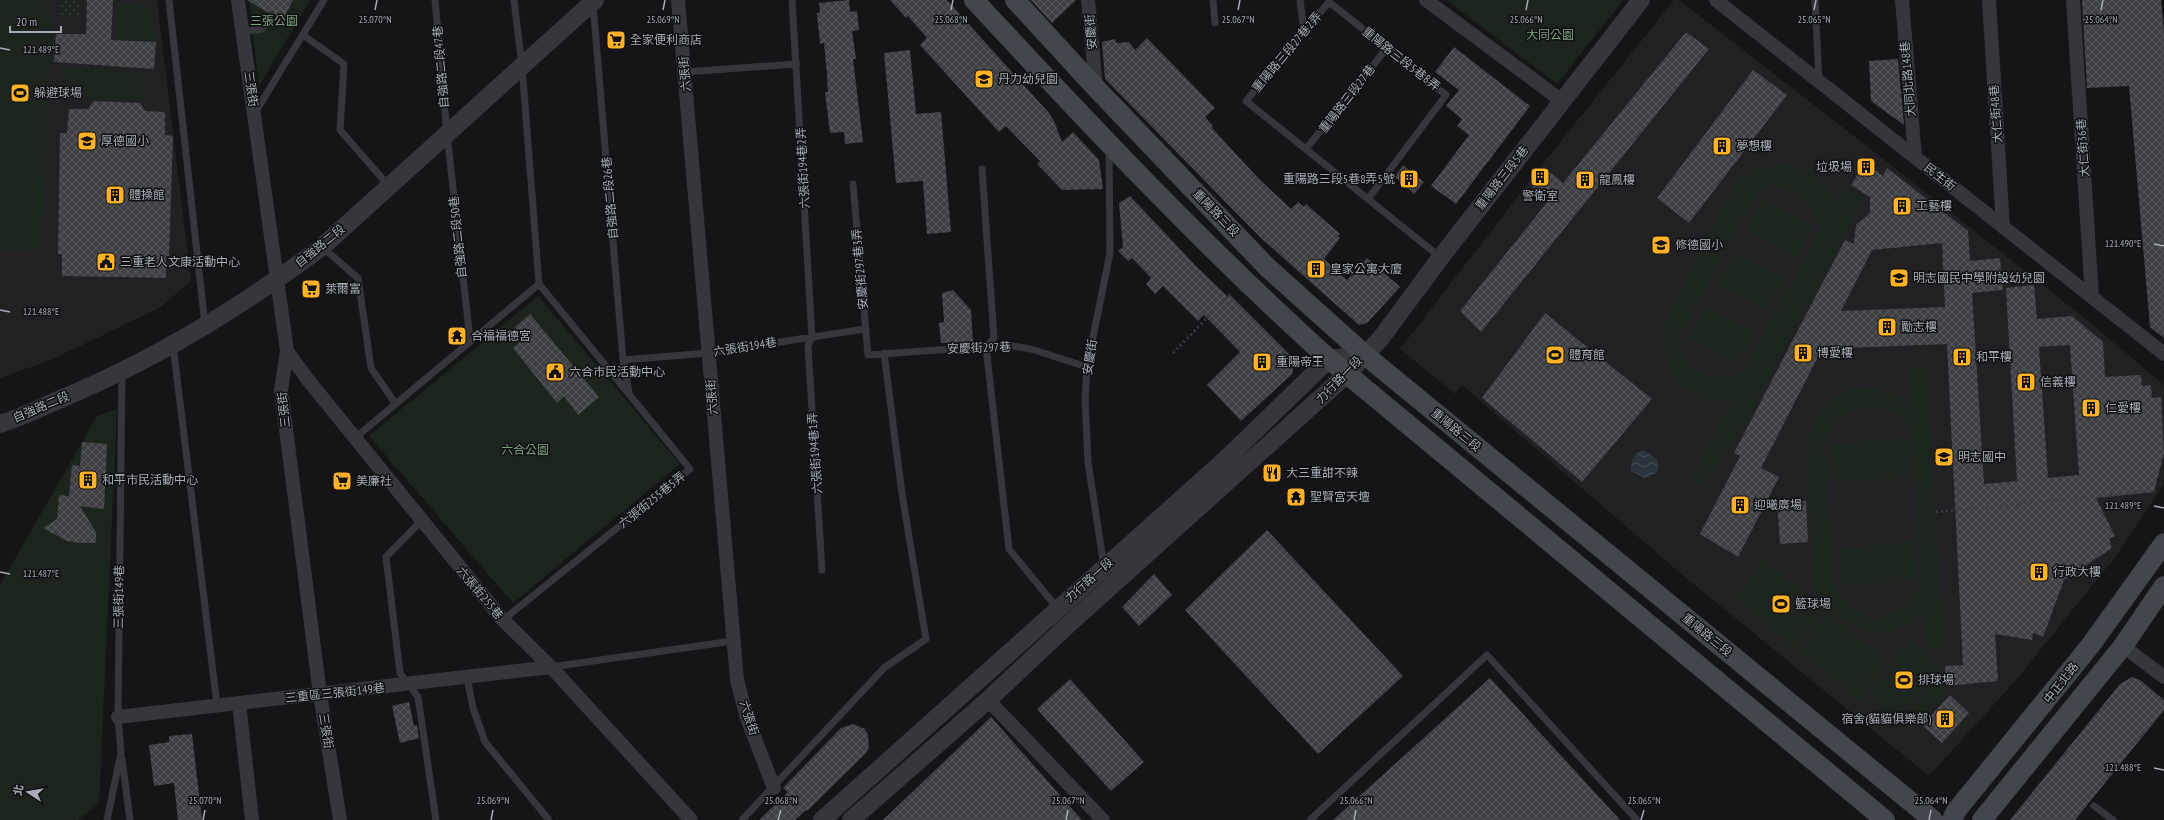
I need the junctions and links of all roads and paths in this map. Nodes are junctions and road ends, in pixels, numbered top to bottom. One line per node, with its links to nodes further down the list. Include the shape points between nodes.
1 (169, 0): 50 (lane)
2 (238, 0): 25 (street, 三張街)
3 (324, 0): 26 (lane)
4 (435, 0): 35 (lane, 自強路二段47巷)
5 (514, 0): 29 (lane)
6 (594, 0): 29 (street, 自強路二段); 63 (lane, 自強路二段26巷)
7 (678, 0): 30 (street, 六張街)
8 (792, 0): 28 (lane, 六張街194巷2弄)
9 (974, 0): 36 (main road)
10 (1015, 0): 32 (main road, 重陽路三段)
11 (1088, 0): 32 (street, 安慶街)
12 (1213, 0): 23 (lane)
13 (1300, 0): 24 (lane)
14 (1426, 0): 33 (street)
15 (1641, 0): 33 (street, 重陽路三段5巷)
16 (1716, 0): 31 (street, 民生街)
17 (1815, 0): 31 (lane)
18 (1902, 0): 38 (street, 大同北路148巷)
19 (1989, 0): 43 (street, 大仁街48巷)
20 (2073, 0): 49 (street, 大仁街36巷)
21 (1329, 2): 24 (lane, 重陽路三段27巷2弄); 27 (lane, 重陽路三段5巷8弄)
22 (271, 15): 25 (lane, via 262,29)
23 (1215, 22)
24 (1304, 31): 37 (lane, 重陽路三段27巷2弄, via 1246,101)
25 (242, 32): 34 (street, 三張街)
26 (303, 34): 34 (lane); 41 (lane, via 344,64 340,130)
27 (1387, 48): 37 (lane, 重陽路三段27巷); 42 (lane, 重陽路三段5巷8弄, via 1446,95)
28 (797, 64): 30 (lane); 52 (lane, 六張街194巷2弄)
29 (522, 66): 35 (street, 自強路二段); 48 (lane)
30 (685, 72): 57 (street, 六張街)
31 (1819, 81): 38 (street, 民生街)
32 (1096, 88): 62 (main road, 重陽路三段, via 1267,267)
33 (1562, 101): 45 (street, 重陽路三段5巷)
34 (254, 113): 46 (street, 三張街)
35 (447, 134): 41 (street, 自強路二段); 53 (lane, 自強路二段50巷)
36 (1110, 146): 47 (main road); 65 (lane, 安慶街, via 1110,253)
37 (1306, 149): 42 (lane)
38 (1915, 157): 43 (street, 民生街)
39 (982, 169): 55 (lane, via 994,338)
40 (853, 184): 51 (lane, 安慶街297巷3弄)
41 (389, 186): 44 (street, 自強路二段)
42 (1368, 198): 45 (lane)
43 (2003, 227): 49 (street, 民生街)
44 (322, 247): 46 (street, 自強路二段); 69 (lane, via 358,278 371,368)
45 (1441, 257): 62 (street, 重陽路三段5巷, via 1381,338)
46 (276, 280): 50 (street, 自強路二段); 56 (street, 三張街)
47 (1243, 281): 59 (path); 64 (main road)
48 (539, 284): 53 (lane); 68 (lane, 六張街255巷5弄)
49 (2092, 297): 60 (street, 民生街)
50 (206, 327): 54 (street, 自強路二段)
51 (865, 329): 52 (lane, 六張街194巷); 61 (lane, 安慶街297巷3弄)
52 (812, 337): 57 (lane, 六張街194巷); 77 (lane, 六張街194巷1弄, via 808,346)
53 (470, 340): 69 (lane)
54 (173, 345): 66 (street, 自強路二段); 90 (lane)
55 (986, 347): 58 (lane, 安慶街297巷); 65 (lane, 安慶街297巷, via 1007,345 1031,349); 79 (lane, via 1009,549)
56 (287, 350): 71 (street, 六張街255巷); 87 (street, 三張街, via 281,390)
57 (708, 353): 63 (lane, 六張街194巷); 81 (street, 六張街)
58 (884, 353): 61 (lane, 安慶街297巷); 93 (lane, via 902,494 926,639 884,668)
59 (1173, 353)
60 (2164, 354)
61 (868, 355)
62 (1365, 355): 64 (street, 力行路一段); 67 (street, 力行路一段); 109 (main road, 重陽路三段)
63 (623, 360): 68 (lane, 自強路二段26巷)
64 (1329, 360): 67 (main road); 76 (street, 力行路一段, via 1226,458)
65 (1087, 367): 76 (lane, 安慶街, via 1085,400 1088,462)
66 (122, 372): 70 (street, 自強路二段); 91 (lane, 三張街149巷)
67 (1346, 375): 79 (street, 力行路一段); 108 (main road)
68 (629, 394): 80 (lane, 六張街255巷5弄, via 690,470)
69 (395, 403): 71 (lane)
70 (0, 424)
71 (355, 438): 74 (street, 六張街255巷)
72 (2154, 492): 73 (path)
73 (1936, 512)
74 (421, 521): 80 (street, 六張街255巷); 86 (lane, via 386,557 400,673)
75 (2164, 543): 110 (main road, 中正北路, via 2090,646 1956,811)
76 (1104, 567): 79 (street, 力行路一段)
77 (822, 570)
78 (2164, 586): 82 (main road, 中正北路)
79 (1063, 616): 88 (street, 力行路一段); 103 (street, 力行路一段)
80 (503, 620): 83 (street, 六張街255巷)
81 (733, 641): 83 (lane); 93 (street, 六張街, via 737,680)
82 (2123, 646): 85 (street); 111 (main road, 中正北路)
83 (551, 667): 84 (street, 三重區三張街149巷); 101 (street, 六張街255巷)
84 (467, 677): 86 (street, 三重區三張街149巷); 100 (lane, via 473,708 485,742)
85 (2164, 677)
86 (408, 685): 87 (street, 三重區三張街149巷); 99 (lane, via 418,698)
87 (320, 694): 89 (street, 三重區三張街149巷); 98 (street, 三張街)
88 (988, 700): 104 (street, 力行路一段); 105 (street)
89 (239, 703): 90 (street, 三重區三張街149巷); 97 (street)
90 (217, 706): 91 (street, 三重區三張街149巷)
91 (118, 717): 92 (lane, 三張街149巷)
92 (121, 753): 95 (lane, 三張街149巷); 96 (lane)
93 (774, 788): 102 (lane)
94 (2094, 806): 112 (lane)
95 (107, 820)
96 (130, 820)
97 (252, 820)
98 (340, 820)
99 (436, 820)
100 (550, 820)
101 (691, 820)
102 (742, 820)
103 (822, 820)
104 (851, 820)
105 (1103, 820)
106 (1310, 820): 107 (lane, via 1487,656)
107 (1637, 820)
108 (1885, 820)
109 (1933, 820)
110 (1952, 820)
111 (1982, 820)
112 (2113, 820)

